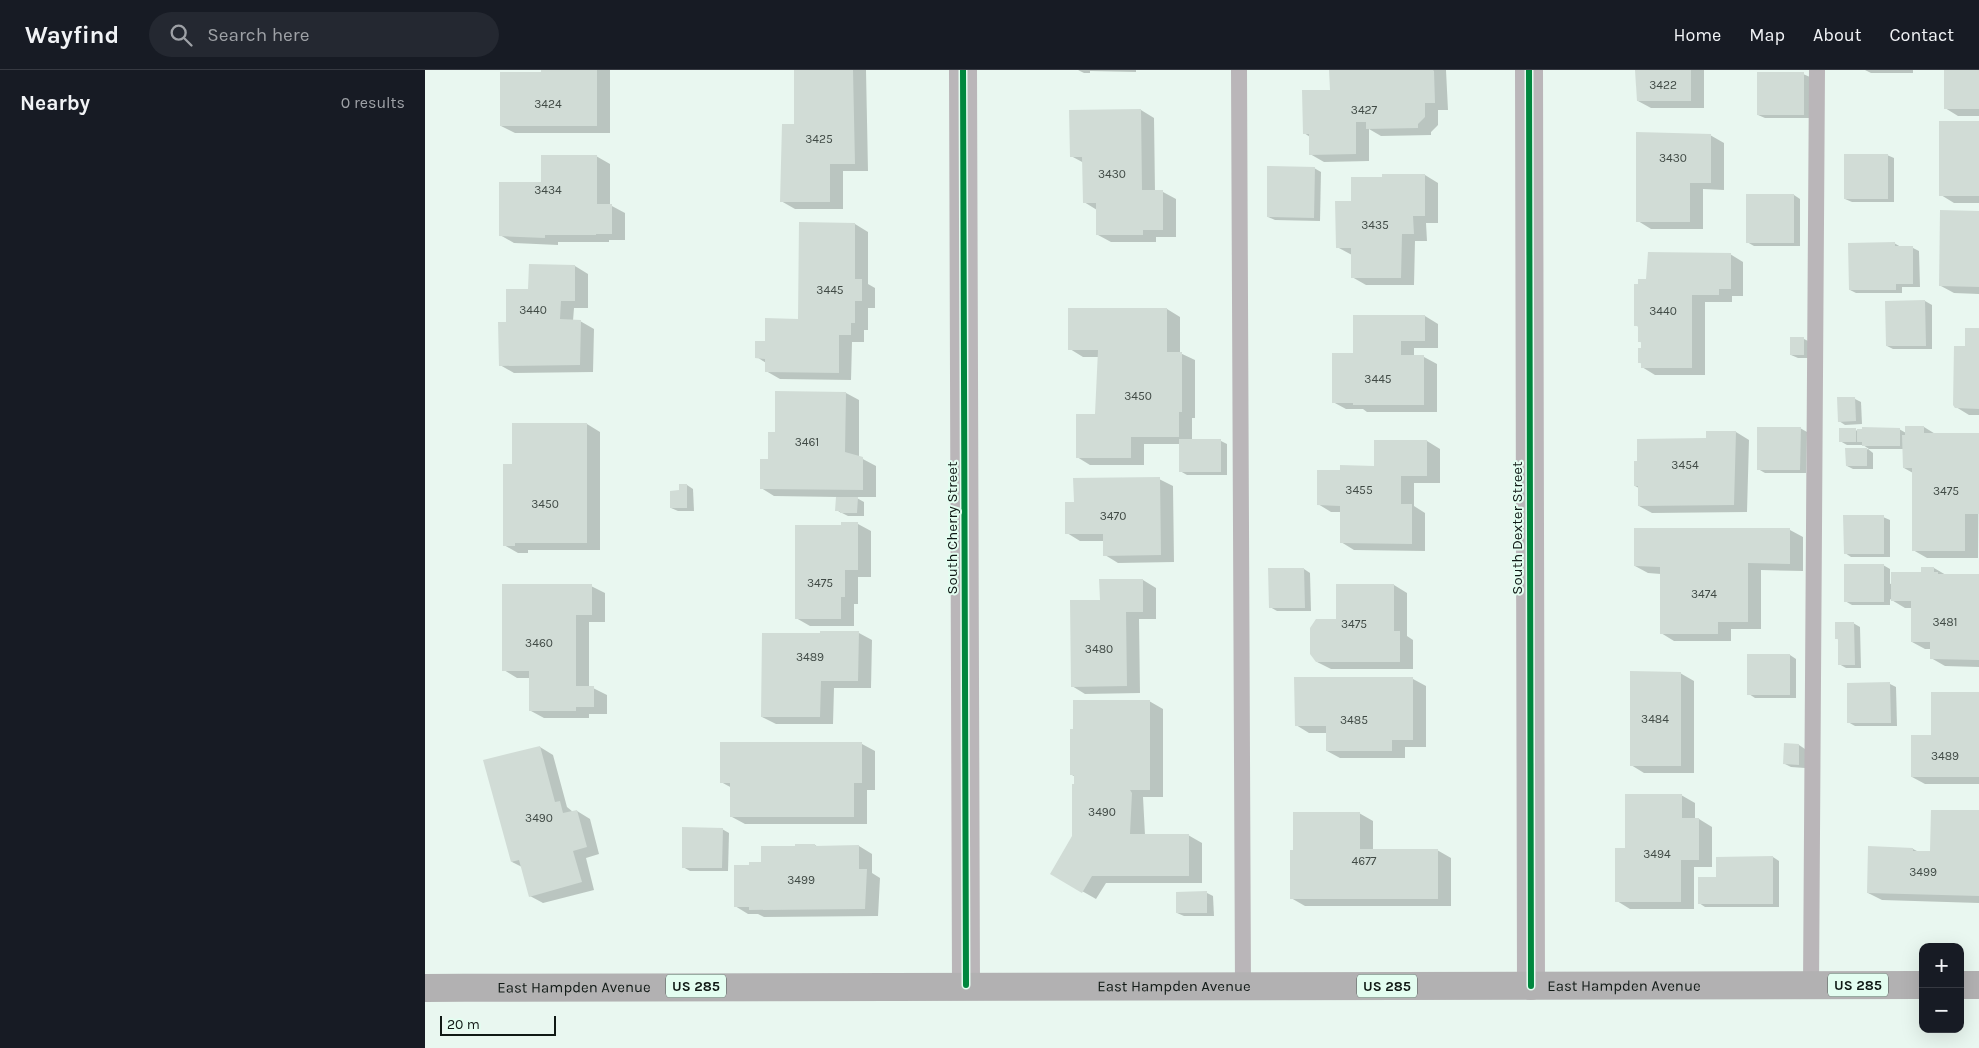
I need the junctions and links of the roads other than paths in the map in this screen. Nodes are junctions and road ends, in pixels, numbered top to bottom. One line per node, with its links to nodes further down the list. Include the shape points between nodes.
1 (963, 70): 5 (street, South Cherry Street)
2 (1239, 70): 11 (lane)
3 (1529, 70): 9 (street, South Dexter Street)
4 (1817, 70): 10 (lane)
5 (966, 985): 11 (highway, East Hampden Avenue / US 285); 12 (highway, East Hampden Avenue / US 285)
6 (1919, 985): 10 (highway, East Hampden Avenue / US 285)
7 (1964, 985): 8 (highway)
8 (1979, 985)
9 (1531, 986): 10 (highway, East Hampden Avenue / US 285); 11 (highway, East Hampden Avenue / US 285)
10 (1811, 986)
11 (1243, 987)
12 (425, 988)

